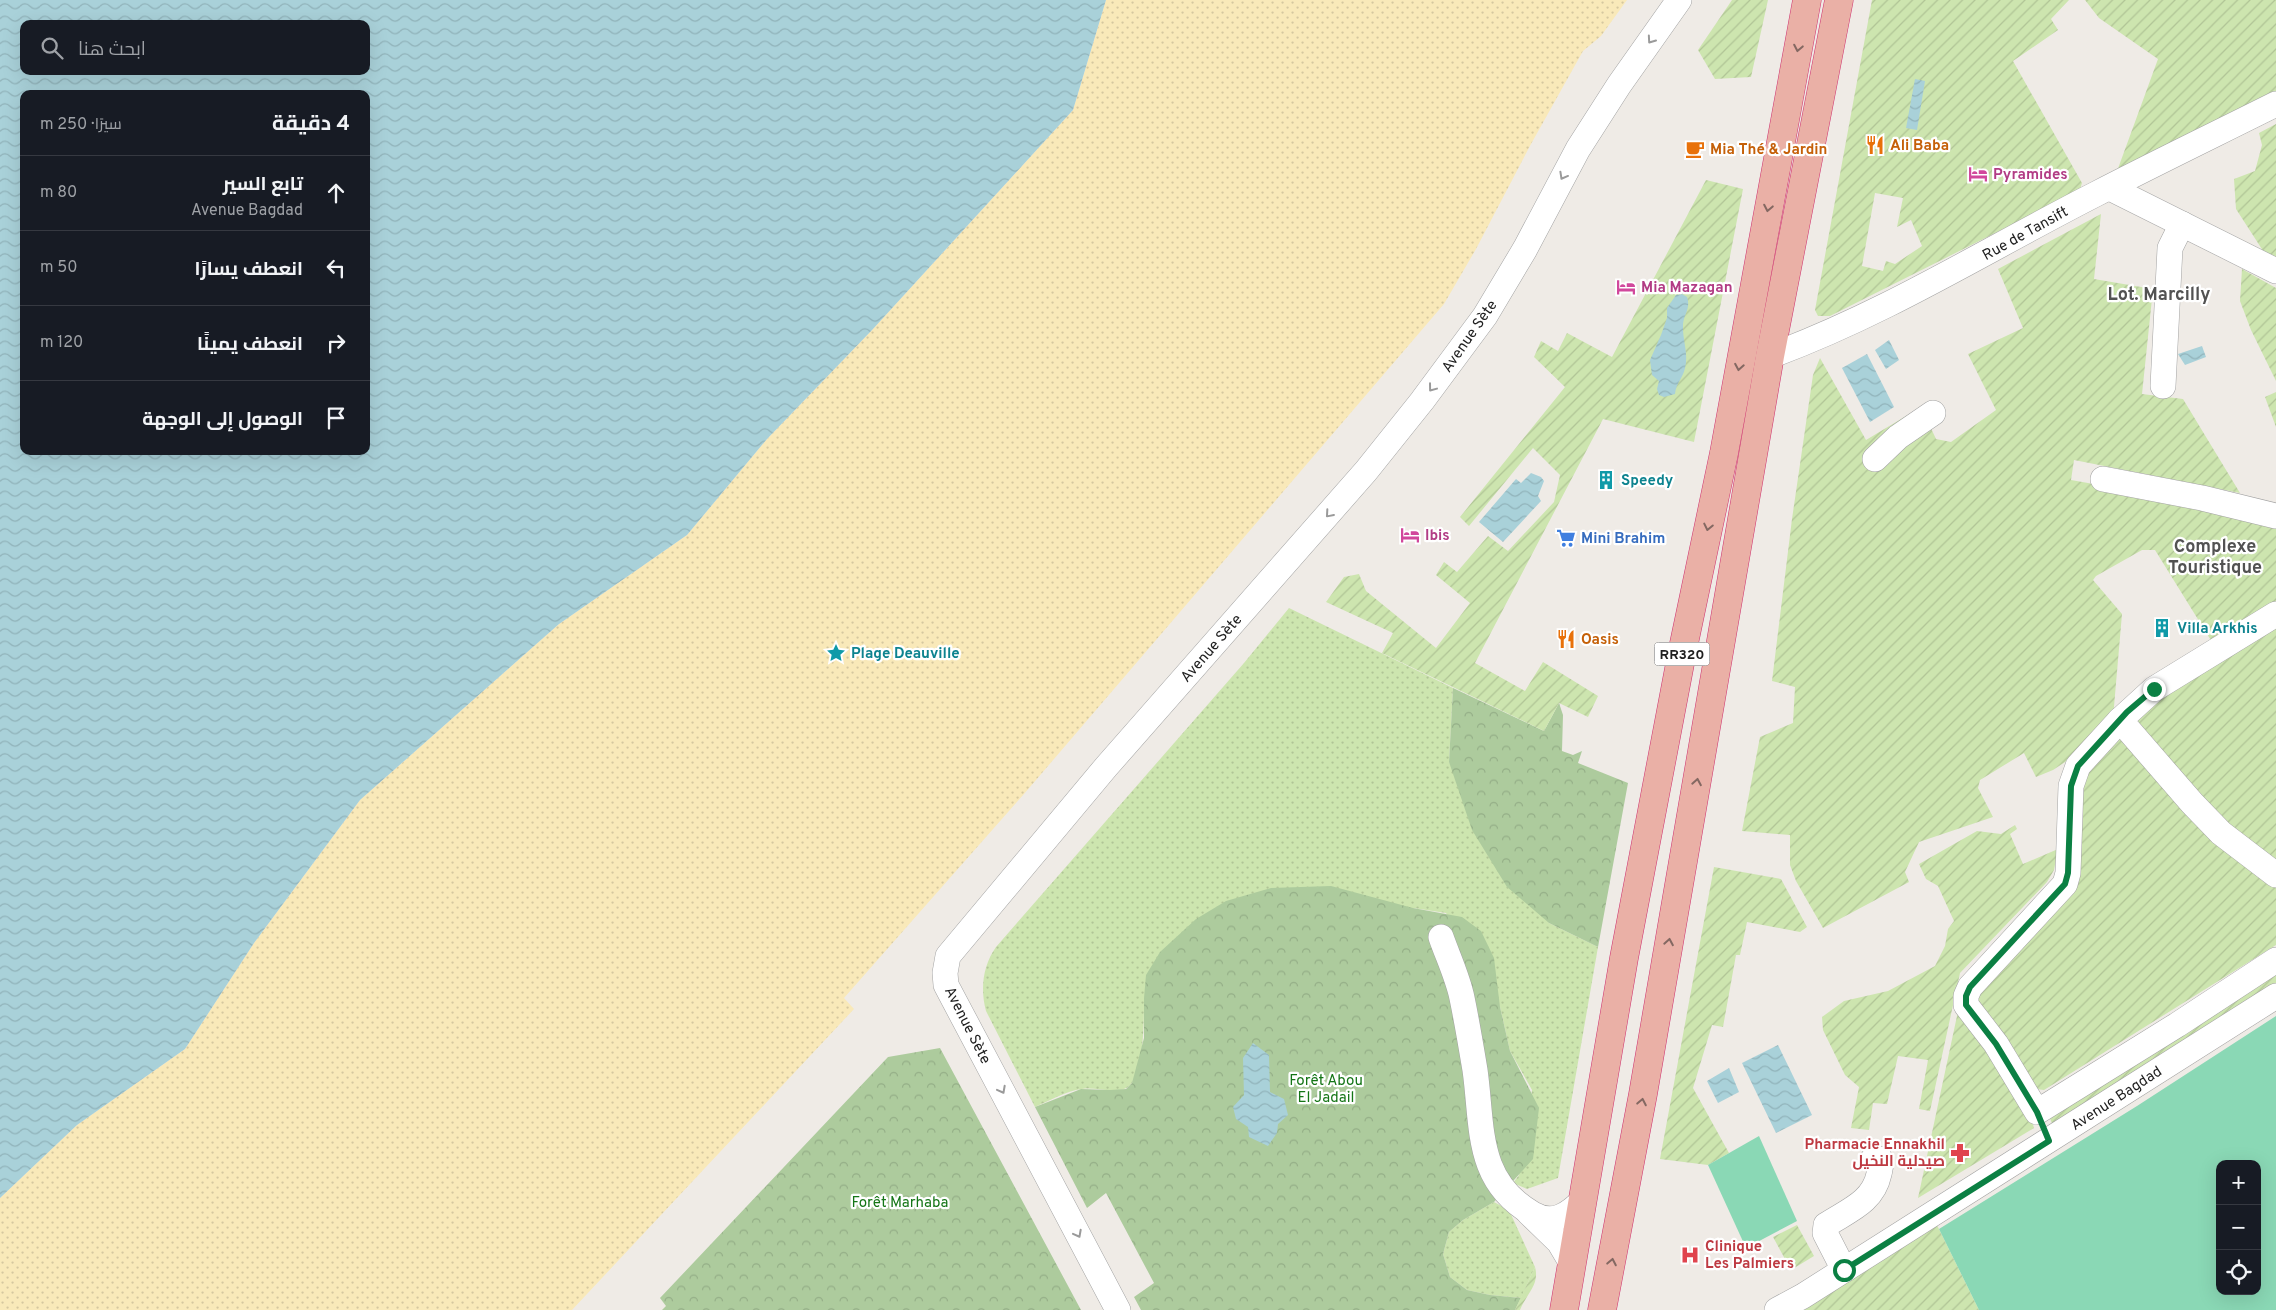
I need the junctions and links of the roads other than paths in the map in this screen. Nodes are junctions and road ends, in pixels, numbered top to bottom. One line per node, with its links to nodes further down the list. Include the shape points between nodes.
1 (1680, 0): 27 (street, Avenue Sète, one-way to 27, via 1578,149 1485,316 1422,402 1366,471 1106,767 948,956 946,985)
2 (1808, 0): 23 (highway, RR320, one-way to 23, via 1724,453 1624,958)
3 (1839, 0): 8 (highway, RR320)
4 (2276, 104): 5 (street, Rue de Tansift)
5 (2110, 188): 6 (street); 8 (street, Rue de Tansift, via 1921,288)
6 (2182, 224): 7 (street); 9 (street, via 2170,248)
7 (2276, 271)
8 (1770, 356): 29 (highway, RR320, one-way to 8, via 1644,1094)
9 (2163, 386)
10 (1933, 413): 11 (street, via 1898,437)
11 (1875, 459)
12 (2103, 479): 13 (street)
13 (2276, 516)
14 (2276, 614): 15 (street, via 2154,689)
15 (2120, 720): 16 (street, via 2221,833); 20 (street, via 2073,774 2065,884 1970,987 1966,996 1966,1005 1996,1044)
16 (2276, 876)
17 (1442, 937): 24 (street, via 1462,995 1475,1070 1483,1147 1496,1181)
18 (2276, 960): 20 (street)
19 (2276, 996): 21 (street, Avenue Bagdad)
20 (2037, 1112): 21 (street)
21 (2049, 1141): 26 (street, Avenue Bagdad)
22 (1873, 1158): 26 (street, via 1880,1159 1881,1163 1876,1186 1870,1196 1826,1225 1825,1233)
23 (1582, 1200): 24 (street, via 1570,1213 1561,1217 1537,1217); 25 (highway, RR320)
24 (1527, 1211): 25 (street, via 1559,1242)
25 (1572, 1264): 28 (highway, RR320)
26 (1844, 1270): 30 (street, Avenue Bagdad)
27 (1118, 1310)
28 (1564, 1310)
29 (1602, 1310)
30 (1777, 1310)

